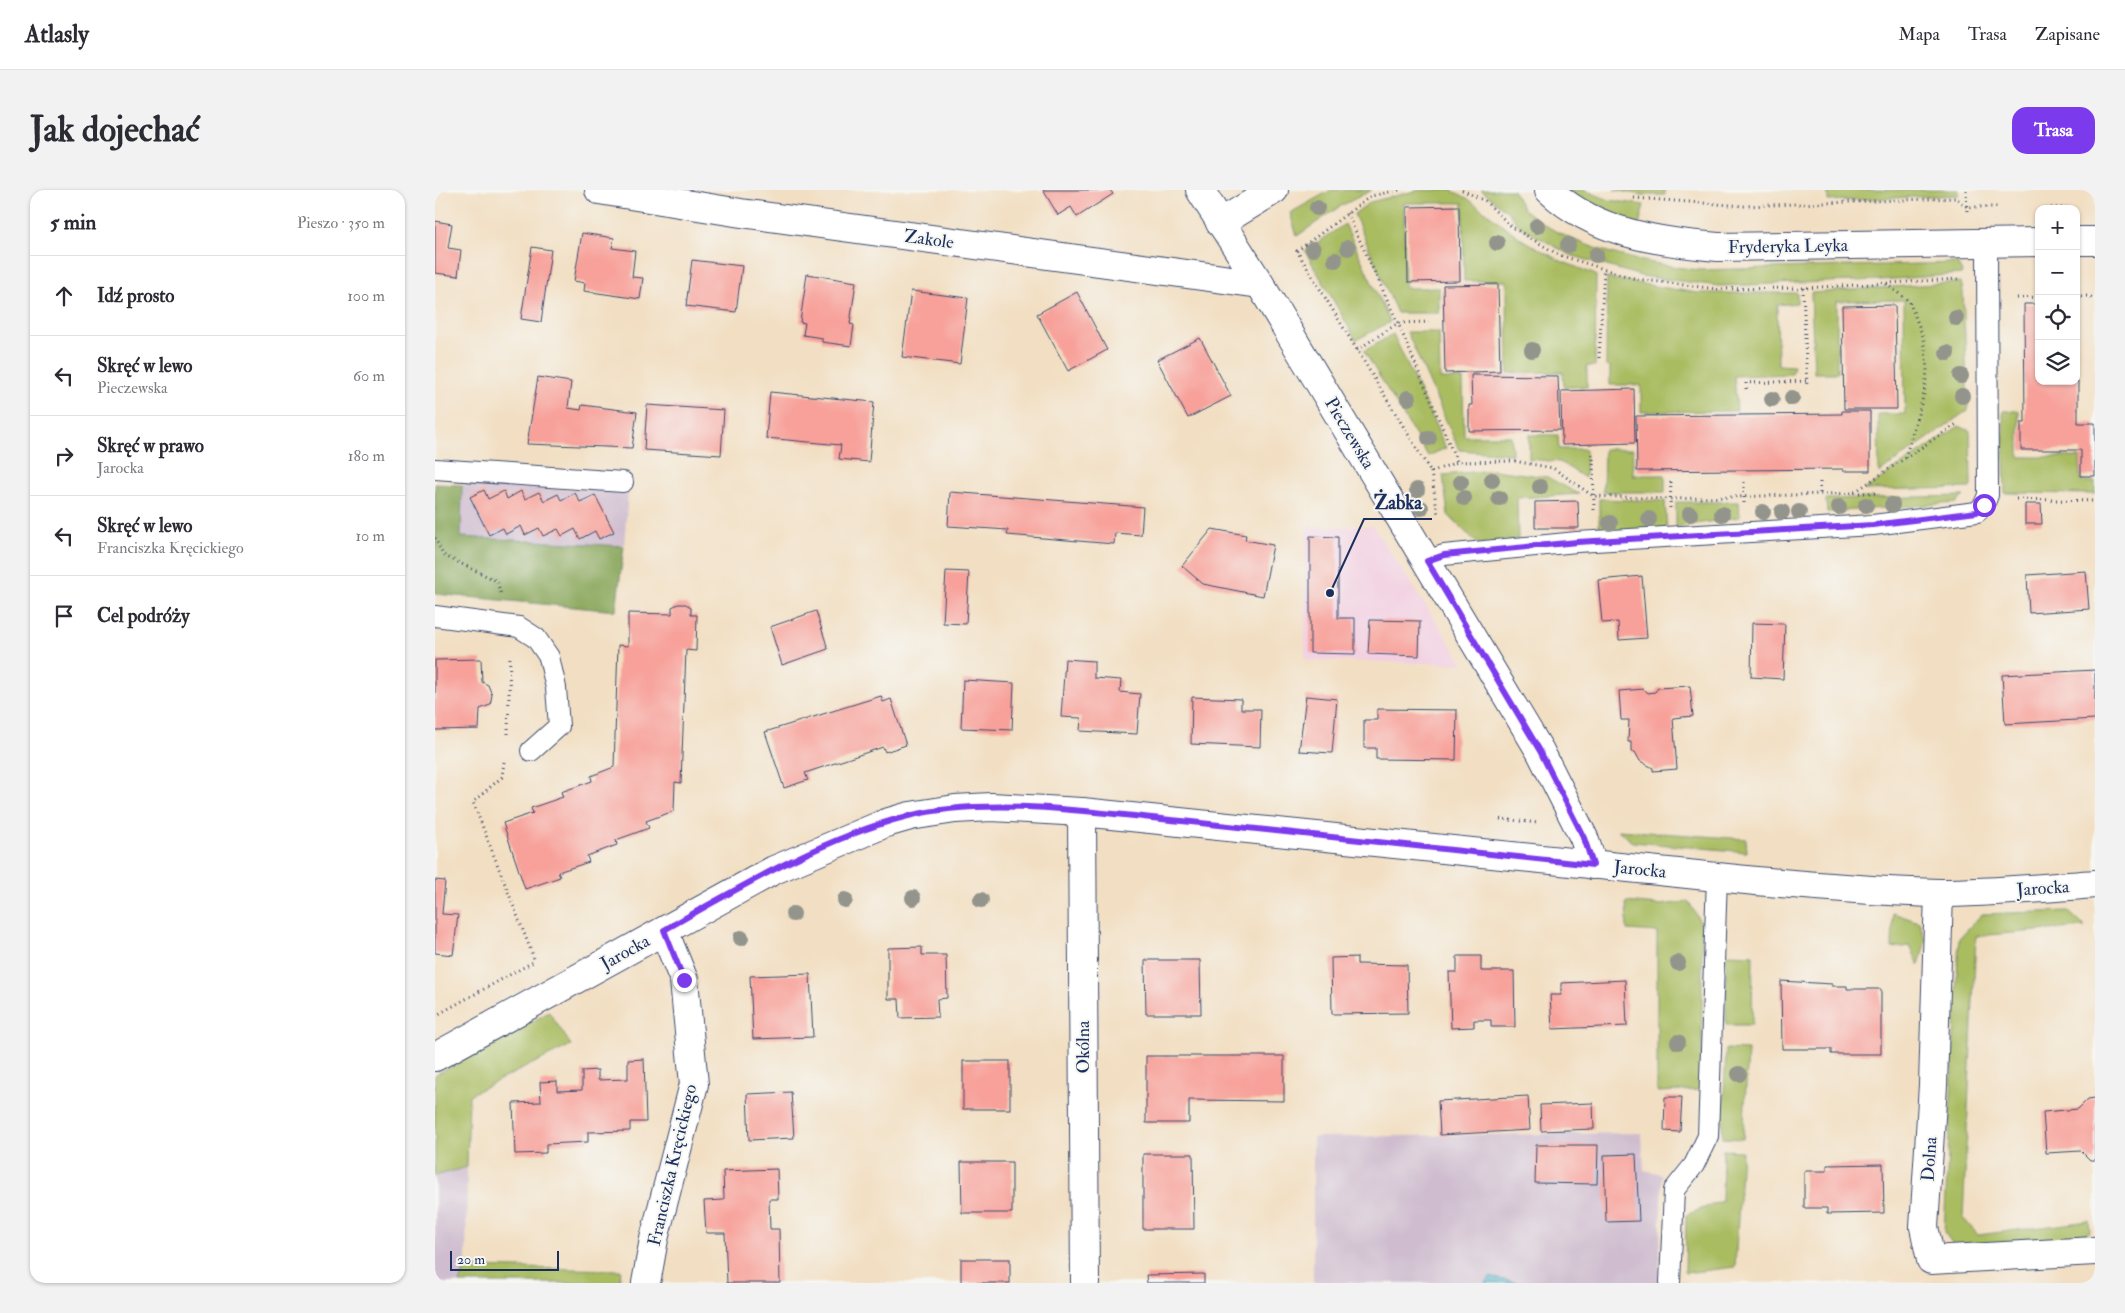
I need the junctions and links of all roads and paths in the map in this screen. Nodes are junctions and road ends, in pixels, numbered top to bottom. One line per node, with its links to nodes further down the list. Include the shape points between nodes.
1 (599, 190): 17 (street, Zakole, via 741,213)
2 (1200, 190): 11 (street, Pieczewska)
3 (1274, 190): 11 (street)
4 (1399, 190): 10 (path, via 1371,196)
5 (1549, 190): 15 (street, Fryderyka Leyka, via 1595,221 1669,242 1718,247)
6 (1966, 190): 8 (path)
7 (1626, 197): 8 (path, via 1744,206 1956,198)
8 (1967, 207): 9 (path)
9 (2006, 207)
10 (1347, 214): 23 (path); 24 (path, via 1297,251)
11 (1220, 223): 17 (street, Pieczewska)
12 (2080, 241): 13 (street)
13 (2095, 241)
14 (2035, 242): 15 (street, Fryderyka Leyka)
15 (1987, 243): 45 (lane, via 1988,495 1977,512 1873,525 1577,542 1444,555)
16 (1604, 270): 25 (path)
17 (1260, 284): 45 (street, Pieczewska)
18 (1885, 284): 31 (path, via 1909,301 1924,339 1924,394)
19 (1803, 288): 26 (path)
20 (2080, 296): 21 (path)
21 (2095, 299)
22 (1429, 322): 23 (path)
23 (1398, 323): 24 (path); 32 (path)
24 (1357, 350): 32 (path, via 1431,472)
25 (1599, 358)
26 (1807, 380): 27 (path); 28 (path, via 1746,383)
27 (1807, 387)
28 (1746, 389)
29 (1965, 418): 31 (path)
30 (1593, 454): 39 (path)
31 (1905, 458): 38 (path, via 1853,493)
32 (1457, 462): 39 (path, via 1514,460 1553,468)
33 (435, 469): 36 (lane)
34 (1671, 481): 41 (path)
35 (1744, 481): 40 (path)
36 (623, 482)
37 (1820, 482): 38 (path)
38 (1820, 495): 40 (path)
39 (1593, 496): 41 (path)
40 (1743, 496): 41 (path)
41 (1670, 499)
42 (2008, 499): 43 (path)
43 (2095, 501)
44 (435, 538): 47 (path, via 443,555 497,581)
45 (1427, 561): 52 (street, Pieczewska, via 1540,751 1584,838)
46 (435, 616): 47 (lane)
47 (508, 625): 48 (path); 49 (lane, via 519,626 536,638 549,657 555,688 559,726)
48 (507, 738)
49 (531, 751)
50 (506, 755): 57 (path, via 502,778 473,802)
51 (1082, 812): 52 (street, Jarocka); 56 (street, Jarocka, via 991,807 910,816 825,847 775,870); 61 (street, Okólna)
52 (1593, 865): 53 (street, Jarocka)
53 (1717, 877): 55 (street, Jarocka); 62 (lane, via 1708,1136 1694,1165 1674,1190)
54 (2095, 884): 55 (street, Jarocka)
55 (1939, 893): 59 (street, Dolna, via 1933,1085 1924,1227 1931,1260)
56 (664, 930): 58 (street, Jarocka); 60 (street, Franciszka Kręcickiego, via 684,980 694,1084 654,1239)
57 (535, 961)
58 (435, 1057)
59 (2095, 1251)
60 (646, 1283)
61 (1085, 1283)
62 (1670, 1283)

